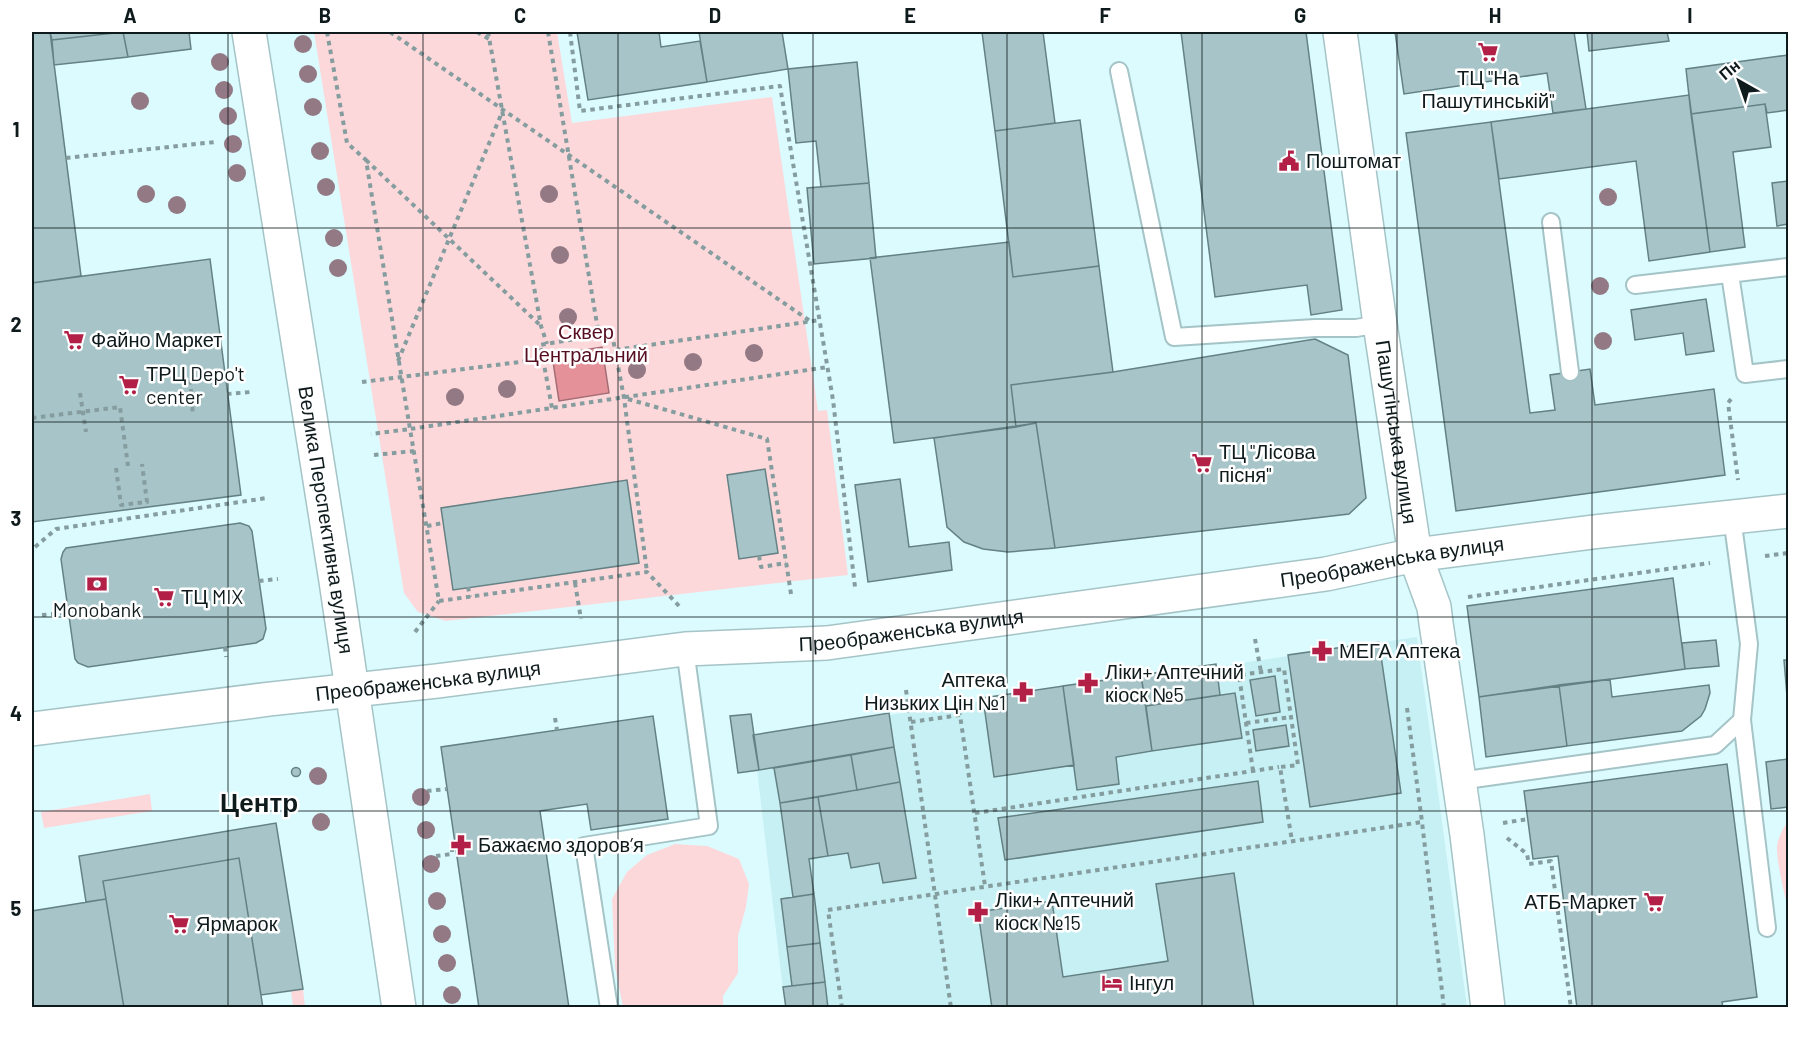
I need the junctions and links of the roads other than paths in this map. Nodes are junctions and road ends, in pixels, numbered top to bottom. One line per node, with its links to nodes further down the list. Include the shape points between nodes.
1 (249, 32): 15 (main road, Велика Перспективна вулиця)
2 (1340, 32): 8 (main road, Пашутінська вулиця)
3 (1119, 71): 8 (lane, via 1174,337)
4 (1551, 222): 10 (lane)
5 (1788, 267): 6 (lane)
6 (1730, 274): 7 (lane); 9 (lane, via 1745,374)
7 (1635, 285)
8 (1380, 324): 13 (main road, Пашутінська вулиця)
9 (1788, 369)
10 (1570, 372)
11 (1736, 502): 12 (main road, Преображенська вулиця); 13 (main road, Преображенська вулиця, via 1593,532); 16 (lane, via 1749,644)
12 (1788, 511)
13 (1415, 555): 14 (main road, Преображенська вулиця, via 1326,574 929,630 827,642); 18 (main road, Пашутінська вулиця, via 1434,607)
14 (685, 649): 15 (main road, Преображенська вулиця); 21 (lane, via 710,826 585,846)
15 (351, 691): 17 (main road, Преображенська вулиця); 20 (main road, Велика Перспективна вулиця)
16 (1742, 720): 18 (lane, via 1715,745); 19 (lane)
17 (32, 729)
18 (1459, 781): 22 (main road, Пашутінська вулиця)
19 (1767, 928)
20 (399, 1008)
21 (609, 1008)
22 (1488, 1008)

